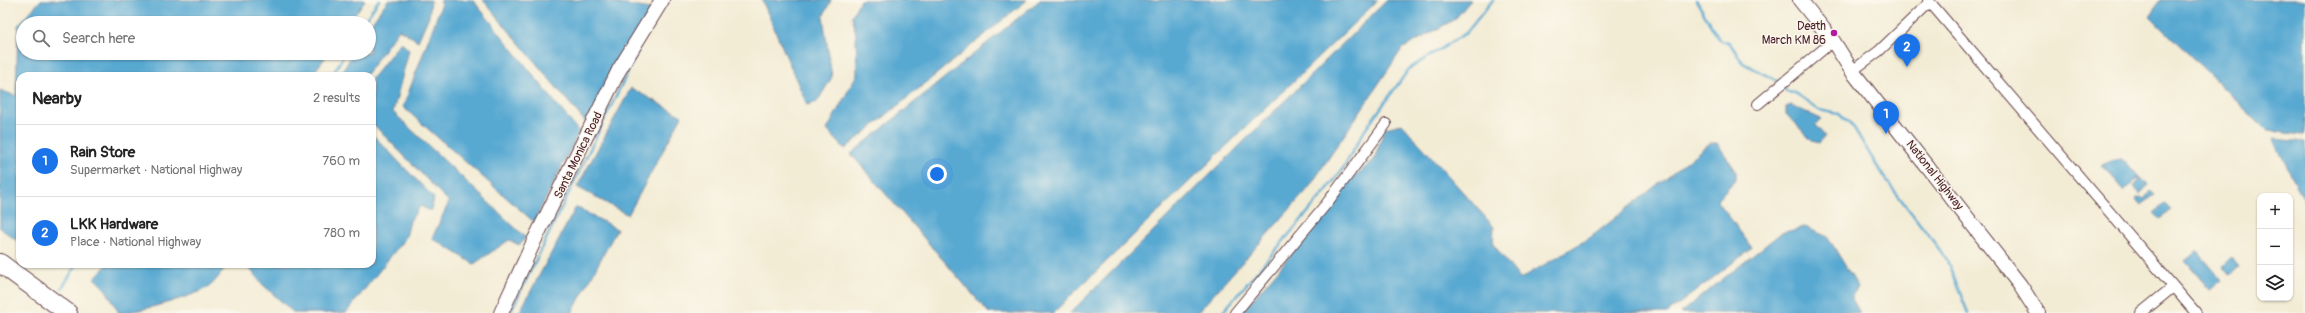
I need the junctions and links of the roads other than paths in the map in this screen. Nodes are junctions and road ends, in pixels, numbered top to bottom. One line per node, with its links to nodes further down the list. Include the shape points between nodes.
1 (662, 0): 11 (main road, Santa Monica Road, via 620,70 535,239)
2 (1800, 0): 4 (main road, National Highway)
3 (1929, 1): 5 (street, via 1879,51); 9 (street)
4 (1833, 41): 5 (main road, National Highway); 6 (street)
5 (1852, 71): 13 (main road, National Highway, via 2020,285)
6 (1758, 104)
7 (1386, 124): 12 (street, via 1327,203)
8 (0, 263): 10 (highway)
9 (2173, 287): 14 (street); 15 (street)
10 (68, 313)
11 (501, 313)
12 (1235, 313)
13 (2038, 313)
14 (2141, 313)
15 (2196, 313)

